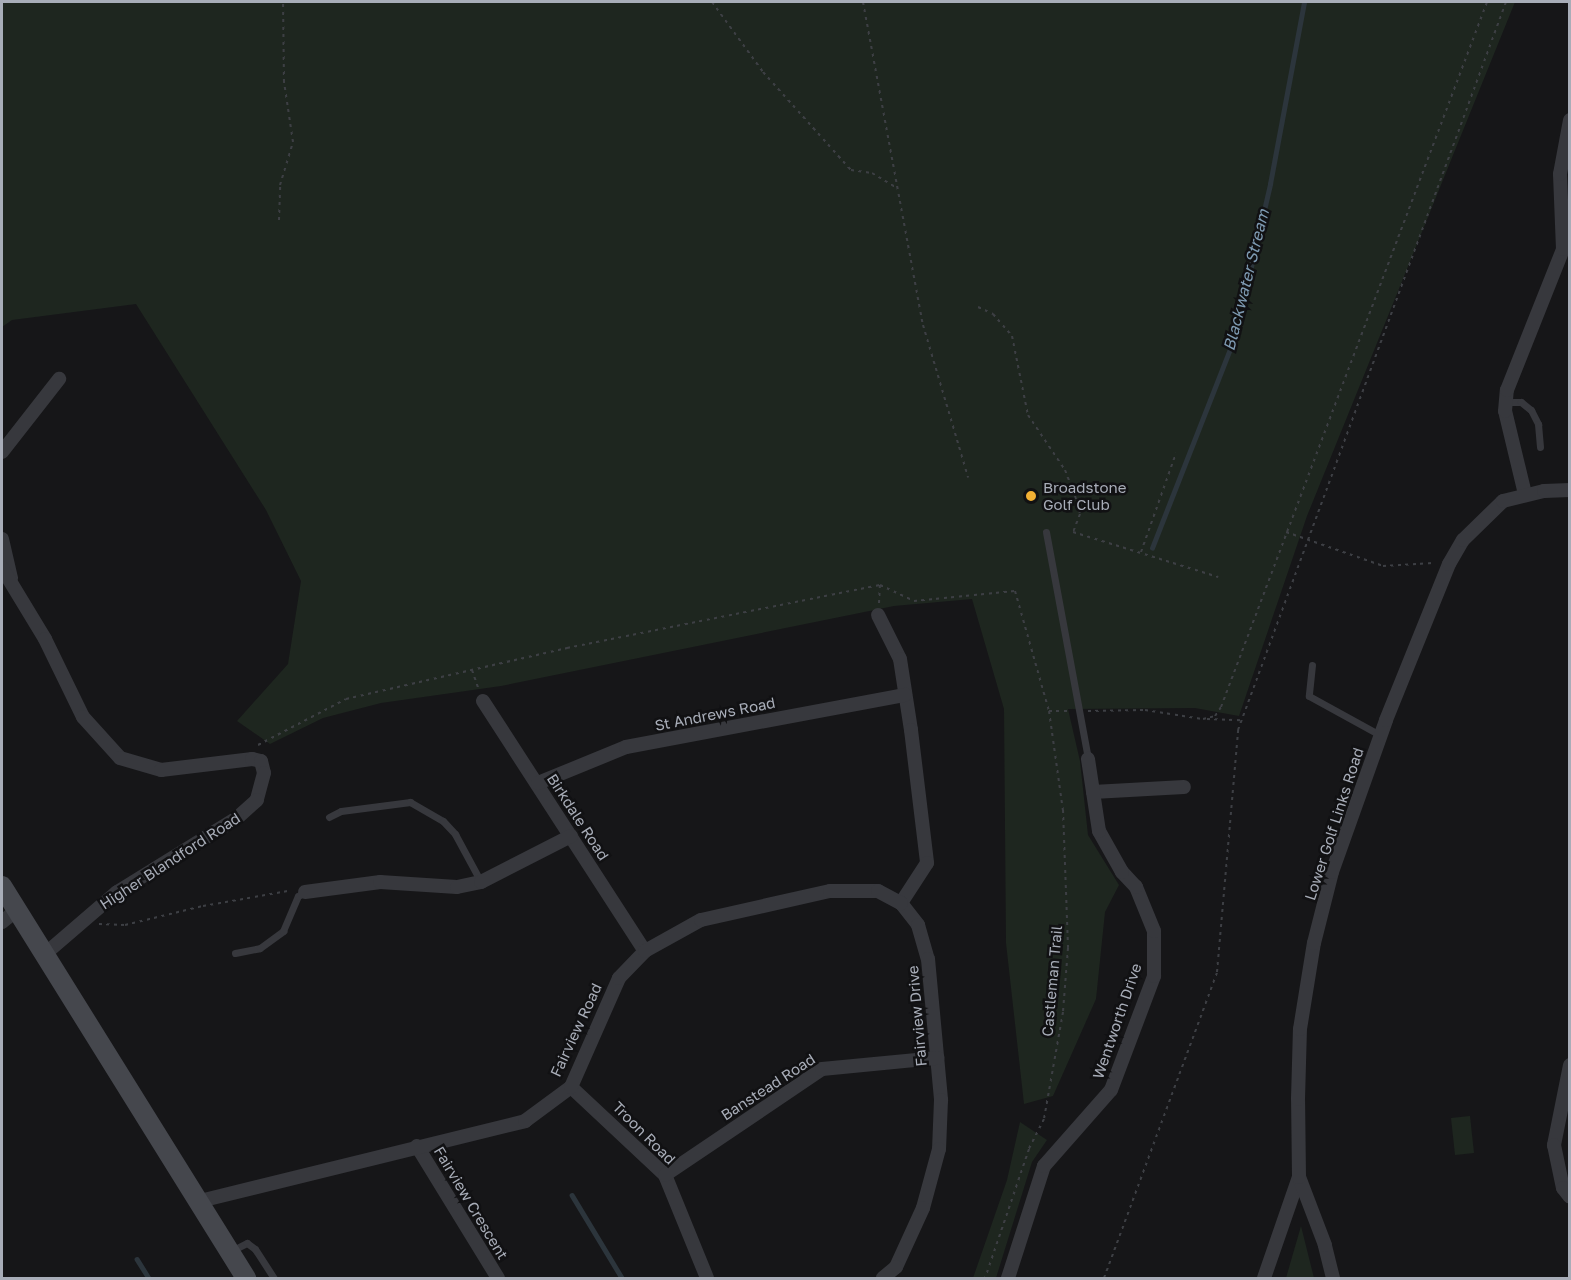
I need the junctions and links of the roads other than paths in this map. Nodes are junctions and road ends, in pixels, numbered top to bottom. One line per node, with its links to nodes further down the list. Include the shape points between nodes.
1 (1569, 120): 3 (street, via 1560,174 1563,249 1507,390)
2 (58, 380): 5 (street)
3 (1506, 402): 4 (lane, via 1521,402 1531,410 1538,424); 7 (street)
4 (1540, 447)
5 (2, 452)
6 (1569, 490): 7 (street, Lower Golf Links Road)
7 (1525, 494): 16 (street, Lower Golf Links Road, via 1503,501 1480,520 1449,564)
8 (1046, 532): 17 (lane)
9 (2, 539): 11 (street)
10 (2, 568): 11 (street, Higher Blandford Road)
11 (11, 580): 30 (street, Higher Blandford Road, via 83,717 120,758 162,770 221,765 243,758 261,761 261,786 250,807 117,892)
12 (878, 615): 14 (street, via 900,659)
13 (1312, 665): 16 (lane, via 1310,696)
14 (904, 695): 18 (street, St Andrews Road, via 626,747); 26 (street, via 927,862)
15 (483, 701): 18 (street, Birkdale Road)
16 (1380, 735): 36 (street, Lower Golf Links Road, via 1332,872 1314,943 1300,1029)
17 (1088, 759): 20 (street, Wentworth Drive)
18 (538, 783): 22 (street, Birkdale Road)
19 (1184, 787): 20 (street)
20 (1093, 792): 45 (street, Wentworth Drive, via 1099,831 1122,872 1136,886 1154,931 1154,976 1111,1090 1044,1166)
21 (329, 817): 23 (lane, via 341,811 410,802 443,821 455,834)
22 (571, 836): 23 (street); 28 (street, Birkdale Road)
23 (481, 882): 25 (street, via 457,887 380,882)
24 (2, 886): 27 (main road)
25 (305, 892): 29 (lane, via 298,896 277,936 260,948)
26 (901, 903): 28 (street, Fairview Road, via 878,891 830,891 701,920); 31 (street, Fairview Drive, via 918,925 928,959)
27 (9, 916): 30 (main road)
28 (645, 951): 33 (street, Fairview Road, via 615,986)
29 (235, 953)
30 (45, 954): 38 (main road)
31 (937, 1058): 35 (street, Banstead Road, via 822,1068); 44 (street, Fairview Drive, via 939,1139 932,1180 911,1239 896,1267)
32 (1569, 1065): 37 (street, via 1554,1145 1563,1188)
33 (571, 1087): 34 (street, Fairview Road, via 525,1121); 35 (street, Troon Road)
34 (417, 1146): 38 (street, Fairview Road); 42 (street, Fairview Crescent)
35 (665, 1175): 43 (street, Troon Road)
36 (1299, 1177): 46 (street); 47 (street, Lower Golf Links Road)
37 (1569, 1197)
38 (200, 1202): 39 (main road)
39 (229, 1252): 40 (main road); 41 (lane, via 247,1243)
40 (246, 1278)
41 (274, 1278)
42 (498, 1278)
43 (706, 1278)
44 (883, 1278)
45 (1008, 1278)
46 (1264, 1278)
47 (1333, 1278)

